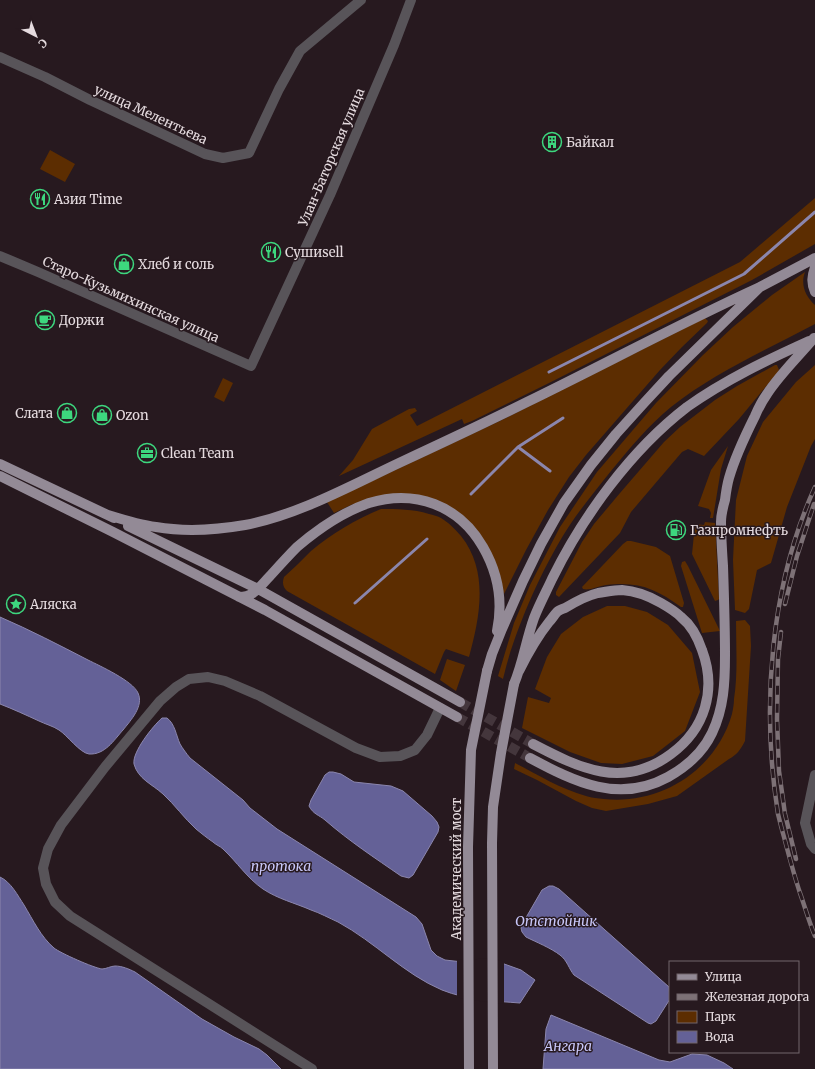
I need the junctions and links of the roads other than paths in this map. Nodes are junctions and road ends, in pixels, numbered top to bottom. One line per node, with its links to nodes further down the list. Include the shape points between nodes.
1 (361, 0): 3 (street, улица Мелентьева, via 300,50 249,153 223,158 206,154)
2 (411, 0): 10 (street, Улан-Баторская улица, via 330,195)
3 (0, 57)
4 (0, 256): 10 (street, Старо-Кузьмихинская улица)
5 (815, 258): 7 (main road)
6 (815, 267): 8 (main road, via 812,279)
7 (760, 288): 13 (main road, via 463,434 322,499 278,516 235,526 186,530 156,527); 18 (main road, via 654,392 591,466 564,503 541,544)
8 (815, 292)
9 (815, 338): 19 (main road, via 746,371 702,397 661,429 630,462 589,516 559,566 534,618); 24 (main road, via 765,396 745,435 728,478 721,520 725,679 719,716 707,742 683,768 661,781 629,790 584,784)
10 (251, 366)
11 (0, 464): 13 (main road)
12 (0, 476): 16 (main road)
13 (108, 515): 15 (main road)
14 (282, 562): 15 (main road); 17 (main road, via 268,584 268,591); 18 (main road, via 323,527 370,503 408,498 426,501 446,509 459,517 473,532 495,574 500,613)
15 (258, 589): 16 (main road, via 248,596); 17 (main road)
16 (239, 597): 21 (main road)
17 (272, 597): 20 (main road)
18 (492, 654): 28 (main road, Академический мост, bridge, via 471,750 468,847)
19 (520, 670): 23 (main road, via 533,645 557,612 589,595 621,590 651,598 682,618 698,641 708,671 706,701 695,728 678,749 653,765 631,772 607,773 590,770 559,758); 29 (main road, bridge, via 514,684 500,753 493,807)
20 (460, 702)
21 (440, 708): 22 (main road); 27 (street, via 427,735 415,750 400,756 380,757 356,748 225,680 208,677 189,679 160,701 105,767 61,825 48,849 43,868 46,884 55,902 70,916)
22 (457, 717)
23 (533, 744)
24 (530, 758)
25 (815, 774): 26 (street, via 806,823 811,844)
26 (815, 849)
27 (312, 1069)
28 (469, 1069)
29 (492, 1069)

